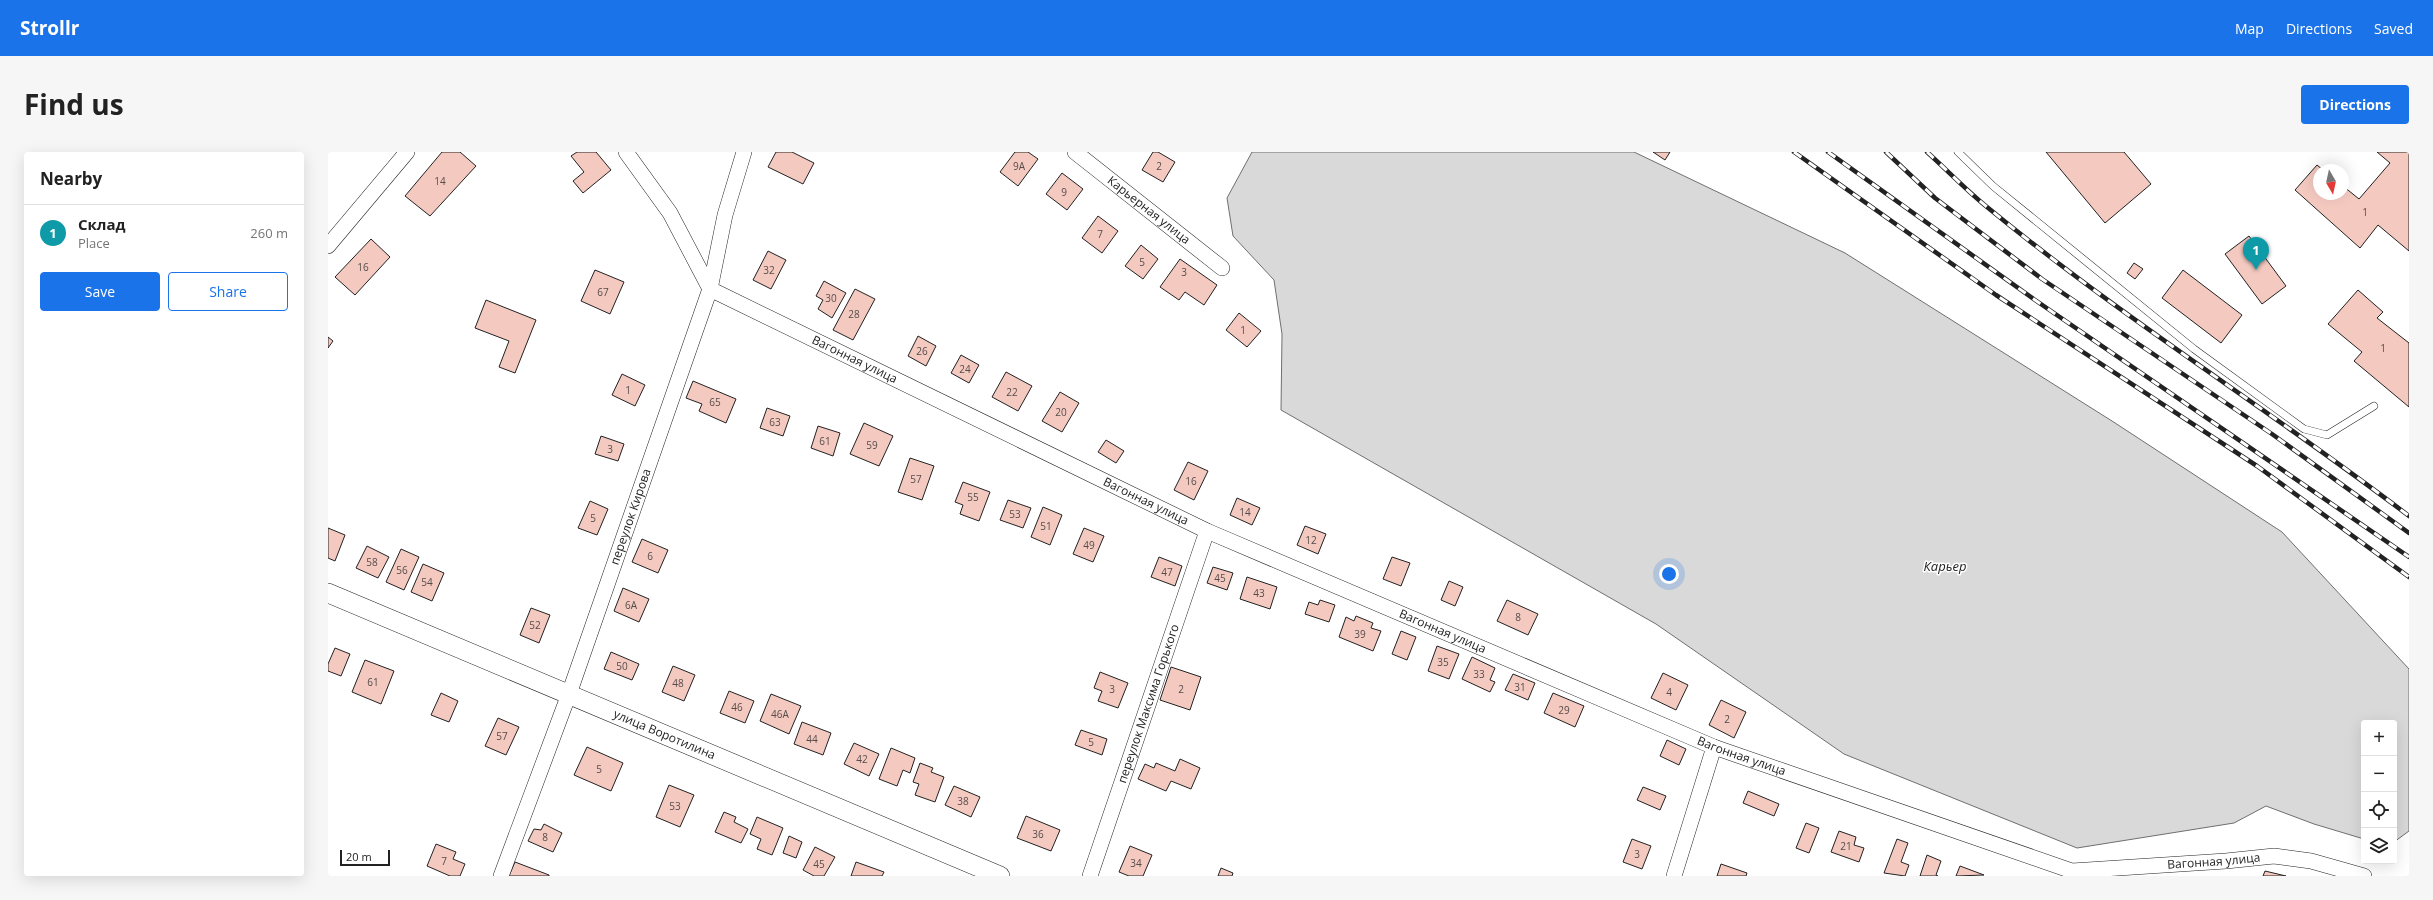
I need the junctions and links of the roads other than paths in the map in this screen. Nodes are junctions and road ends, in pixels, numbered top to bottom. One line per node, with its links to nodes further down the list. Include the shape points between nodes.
1 (407, 152): 6 (street)
2 (626, 152): 8 (street, via 670,213)
3 (744, 152): 8 (street, переулок Кирова, via 724,215)
4 (1075, 152): 7 (street, Карьерная улица)
5 (1958, 152): 9 (lane, via 1993,186 2194,349 2304,429 2327,435)
6 (328, 246)
7 (1222, 268)
8 (710, 289): 10 (street, Вагонная улица); 12 (street, переулок Кирова)
9 (2374, 406)
10 (1207, 530): 13 (street, Вагонная улица); 16 (street, переулок Максима Горького)
11 (328, 593): 12 (street, улица Воротилина)
12 (569, 694): 14 (street, переулок Кирова); 15 (street, улица Воротилина)
13 (1714, 747): 17 (street); 18 (street, Вагонная улица, via 2072,871 2226,862 2274,856 2312,860)
14 (501, 876)
15 (1000, 876)
16 (1090, 876)
17 (1674, 876)
18 (2364, 876)

